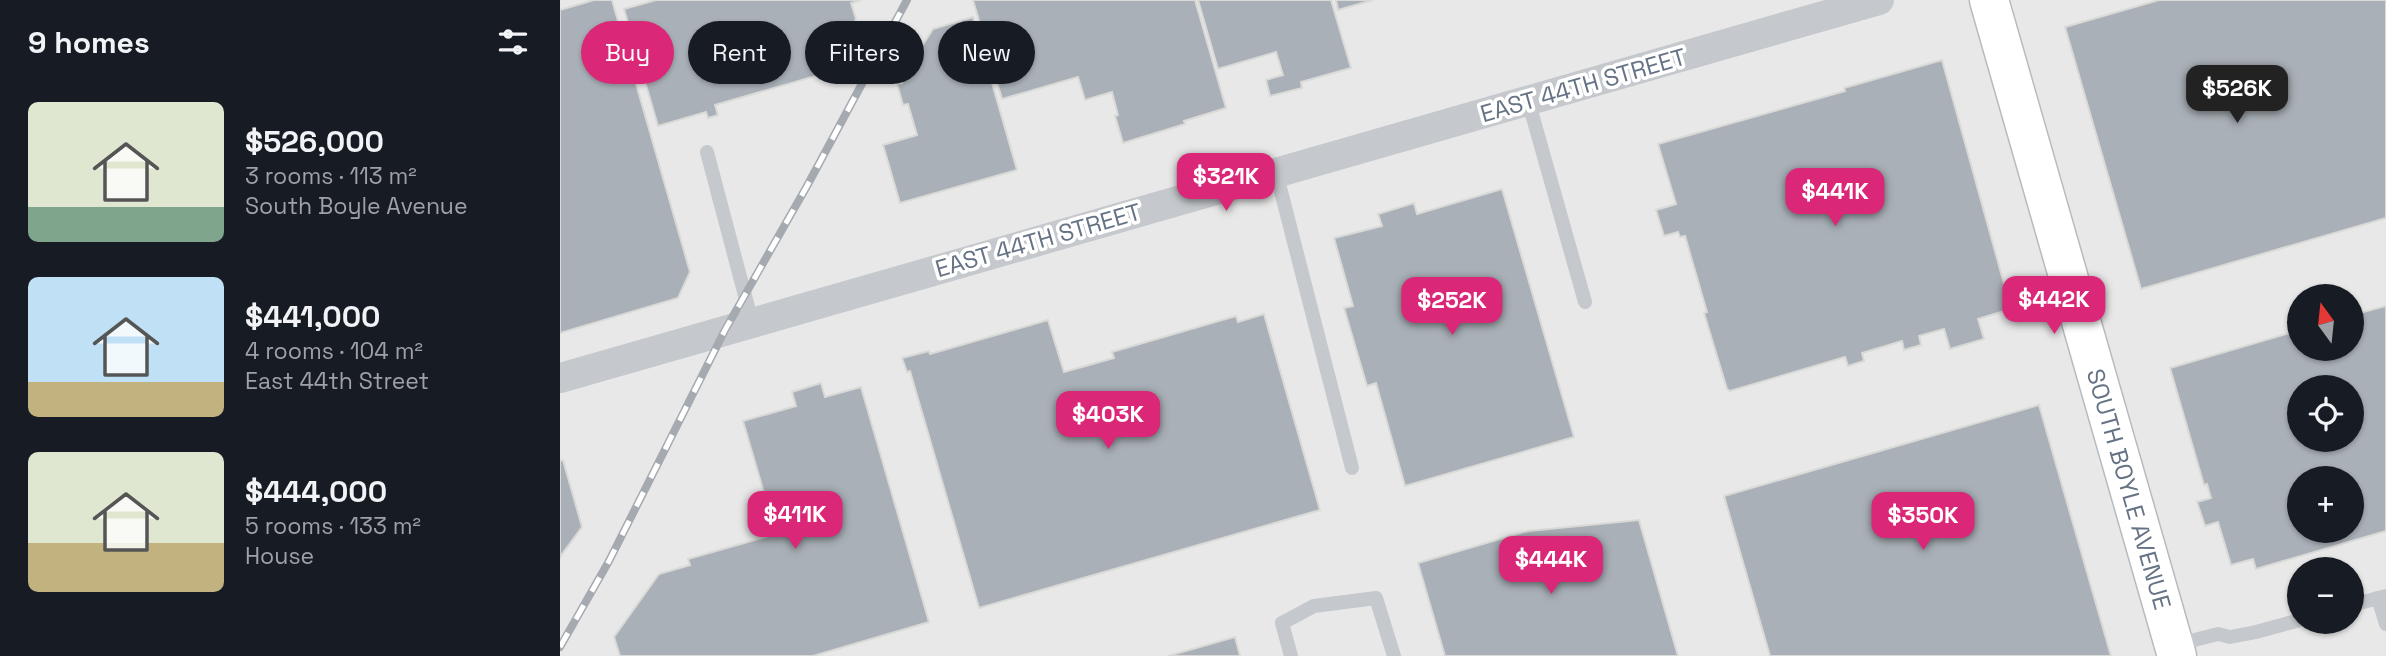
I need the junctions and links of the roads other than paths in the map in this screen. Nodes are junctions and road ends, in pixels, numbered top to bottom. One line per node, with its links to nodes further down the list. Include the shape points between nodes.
1 (1879, 0): 3 (street, EAST 44TH STREET)
2 (1989, 0): 14 (street, SOUTH BOYLE AVENUE)
3 (1528, 100): 5 (street, EAST 44TH STREET); 6 (lane)
4 (707, 152): 7 (lane)
5 (1276, 172): 7 (street, EAST 44TH STREET); 9 (lane)
6 (1585, 302)
7 (752, 322): 8 (street, EAST 44TH STREET)
8 (560, 378)
9 (1352, 468)
10 (2382, 597): 11 (lane); 13 (lane)
11 (2364, 602)
12 (2287, 623): 14 (lane, via 2230,637 2218,634)
13 (2386, 624)
14 (2175, 651)
15 (1291, 656): 16 (lane, via 1282,623 1314,606 1376,598)
16 (1394, 656)

